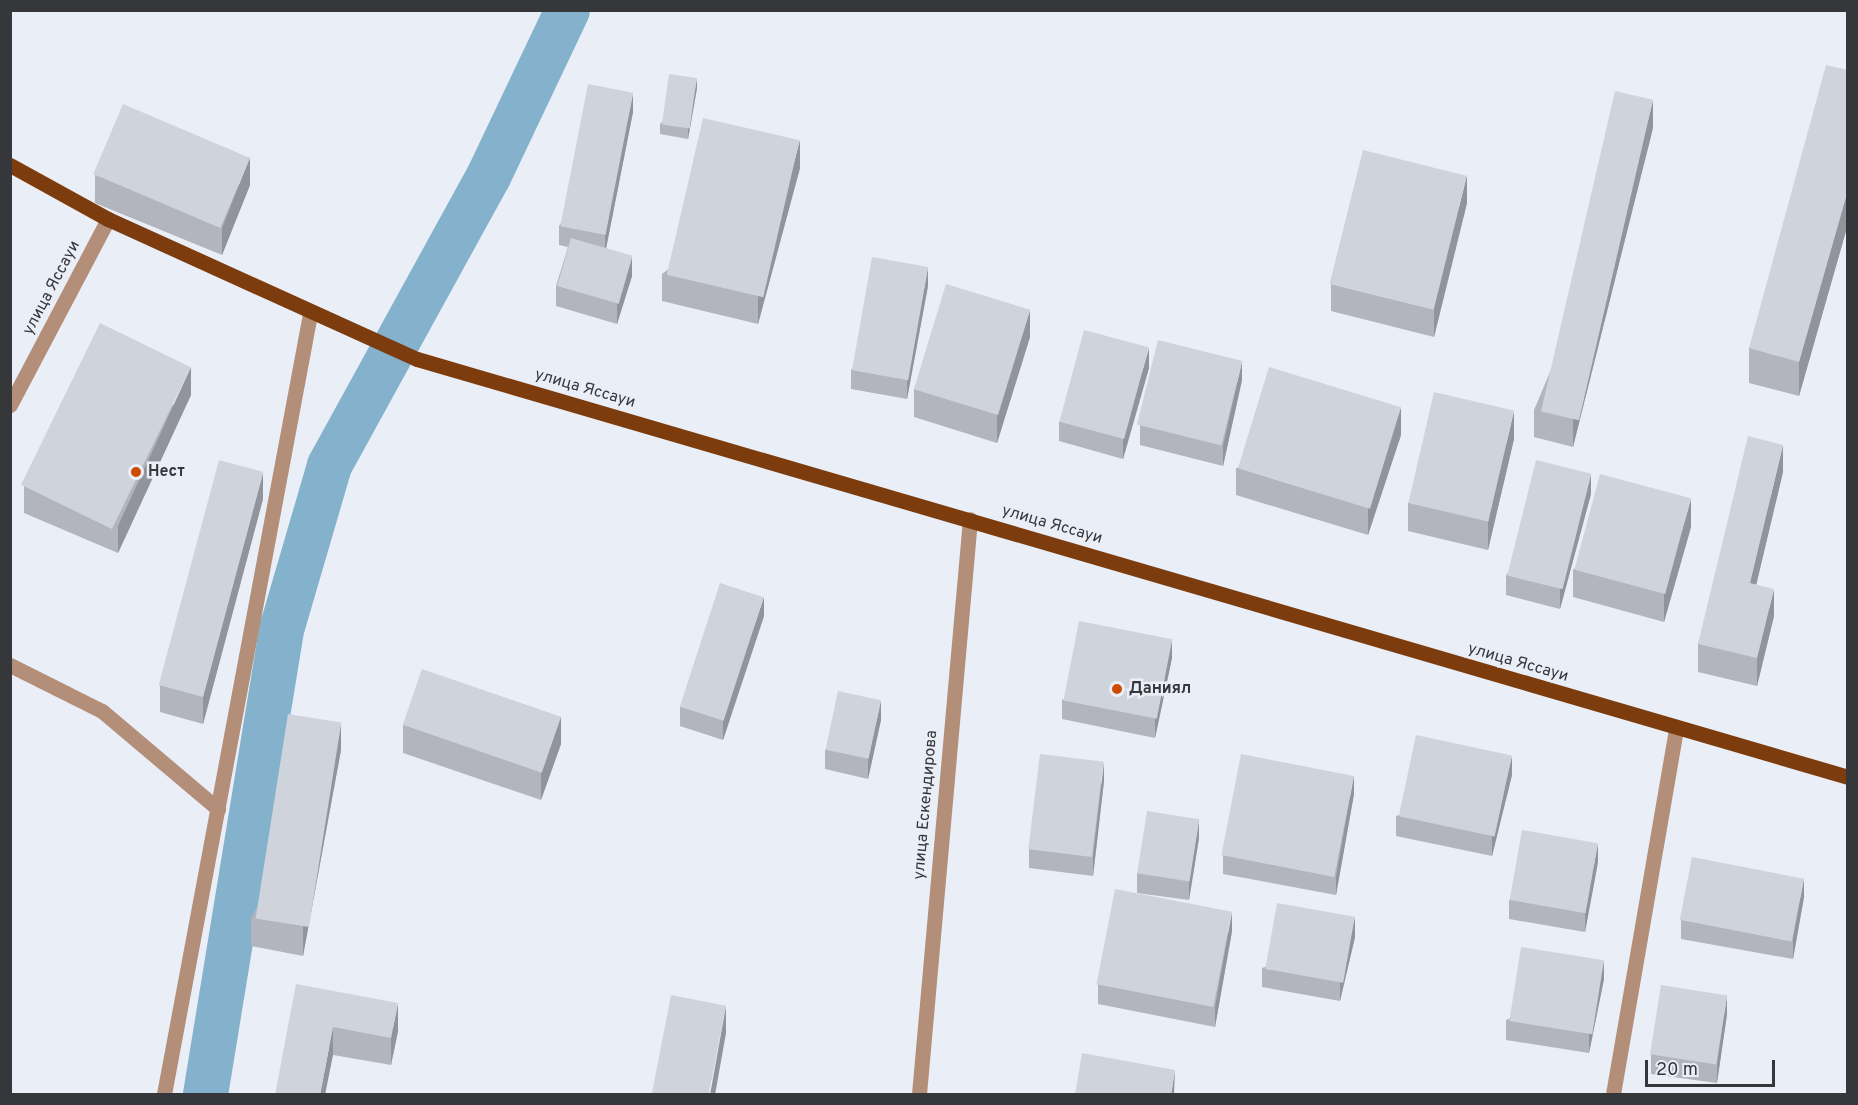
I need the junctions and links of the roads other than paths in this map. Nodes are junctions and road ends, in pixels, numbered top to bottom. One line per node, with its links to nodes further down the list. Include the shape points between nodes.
1 (10, 165): 2 (main road)
2 (108, 219): 3 (main road); 4 (street, улица Яссауи)
3 (310, 314): 5 (main road, улица Яссауи, via 417,359); 9 (street)
4 (10, 405)
5 (970, 519): 7 (main road, улица Яссауи); 11 (street, улица Ескендирова)
6 (10, 665): 9 (street, via 102,711)
7 (1676, 728): 8 (main road, улица Яссауи); 12 (street)
8 (1848, 777)
9 (218, 808): 10 (street)
10 (164, 1095)
11 (919, 1095)
12 (1613, 1095)

